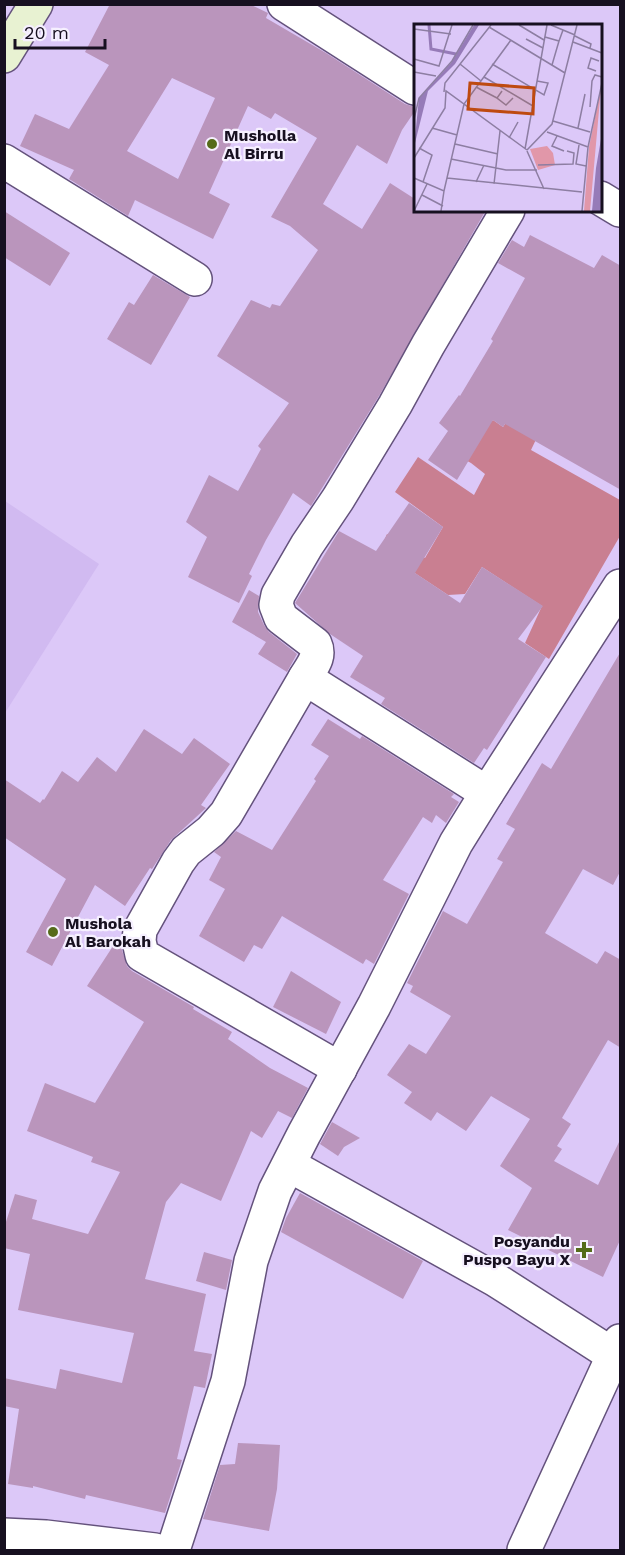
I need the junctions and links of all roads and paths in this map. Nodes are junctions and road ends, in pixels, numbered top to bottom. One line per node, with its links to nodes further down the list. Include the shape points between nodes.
1 (36, 4): 3 (main road)
2 (284, 4): 4 (street)
3 (4, 56)
4 (414, 87)
5 (4, 161): 9 (street)
6 (601, 199): 7 (street)
7 (621, 210)
8 (507, 212): 11 (street, via 278,595 276,605 281,618 317,647 317,659)
9 (195, 279)
10 (621, 586): 12 (street)
11 (305, 678): 12 (street); 13 (street, via 226,814 178,862 140,930 139,941 148,959)
12 (487, 792): 13 (street, via 456,843)
13 (340, 1069): 14 (street)
14 (289, 1165): 15 (street); 18 (street, via 275,1191 251,1262 228,1381)
15 (617, 1348): 19 (street)
16 (4, 1535): 17 (street)
17 (155, 1551)
18 (173, 1551)
19 (524, 1551)

